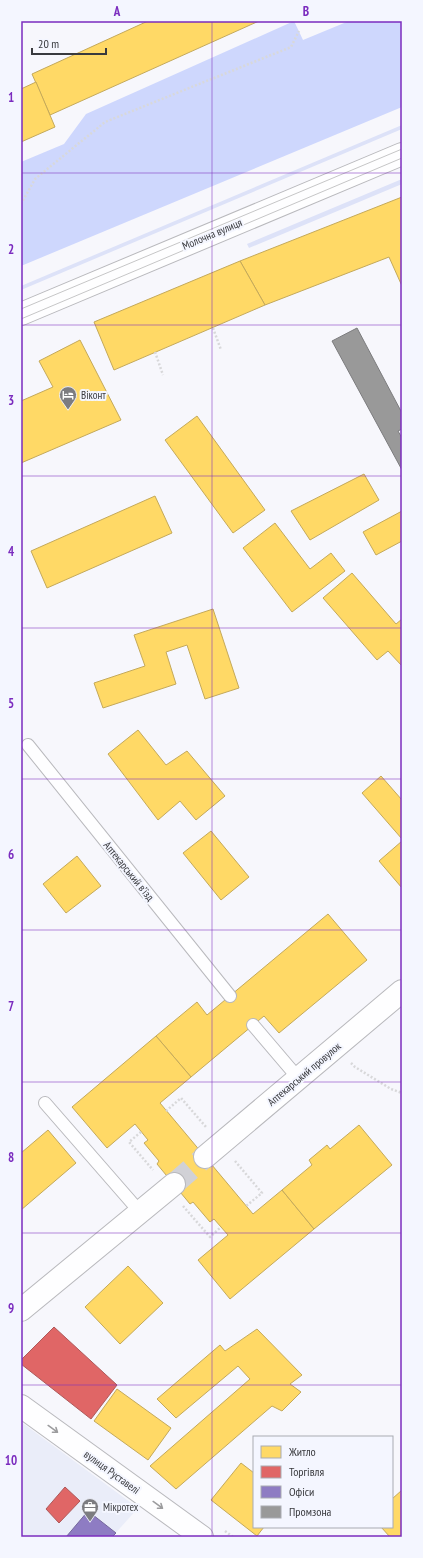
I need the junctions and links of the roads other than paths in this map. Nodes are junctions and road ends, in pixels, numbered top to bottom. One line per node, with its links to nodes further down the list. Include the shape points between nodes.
1 (402, 154): 2 (street, Молочна вулиця)
2 (21, 314)
3 (28, 745): 5 (lane, Аптекарський в’їзд)
4 (402, 992): 7 (street, Аптекарський провулок)
5 (230, 996)
6 (253, 1025): 7 (lane)
7 (299, 1078): 9 (street, Аптекарський провулок)
8 (45, 1102): 11 (lane)
9 (205, 1157)
10 (174, 1184): 11 (street)
11 (140, 1212): 12 (street)
12 (21, 1310)
13 (21, 1406): 14 (street, вулиця Руставелі, one-way to 14)
14 (202, 1537)

